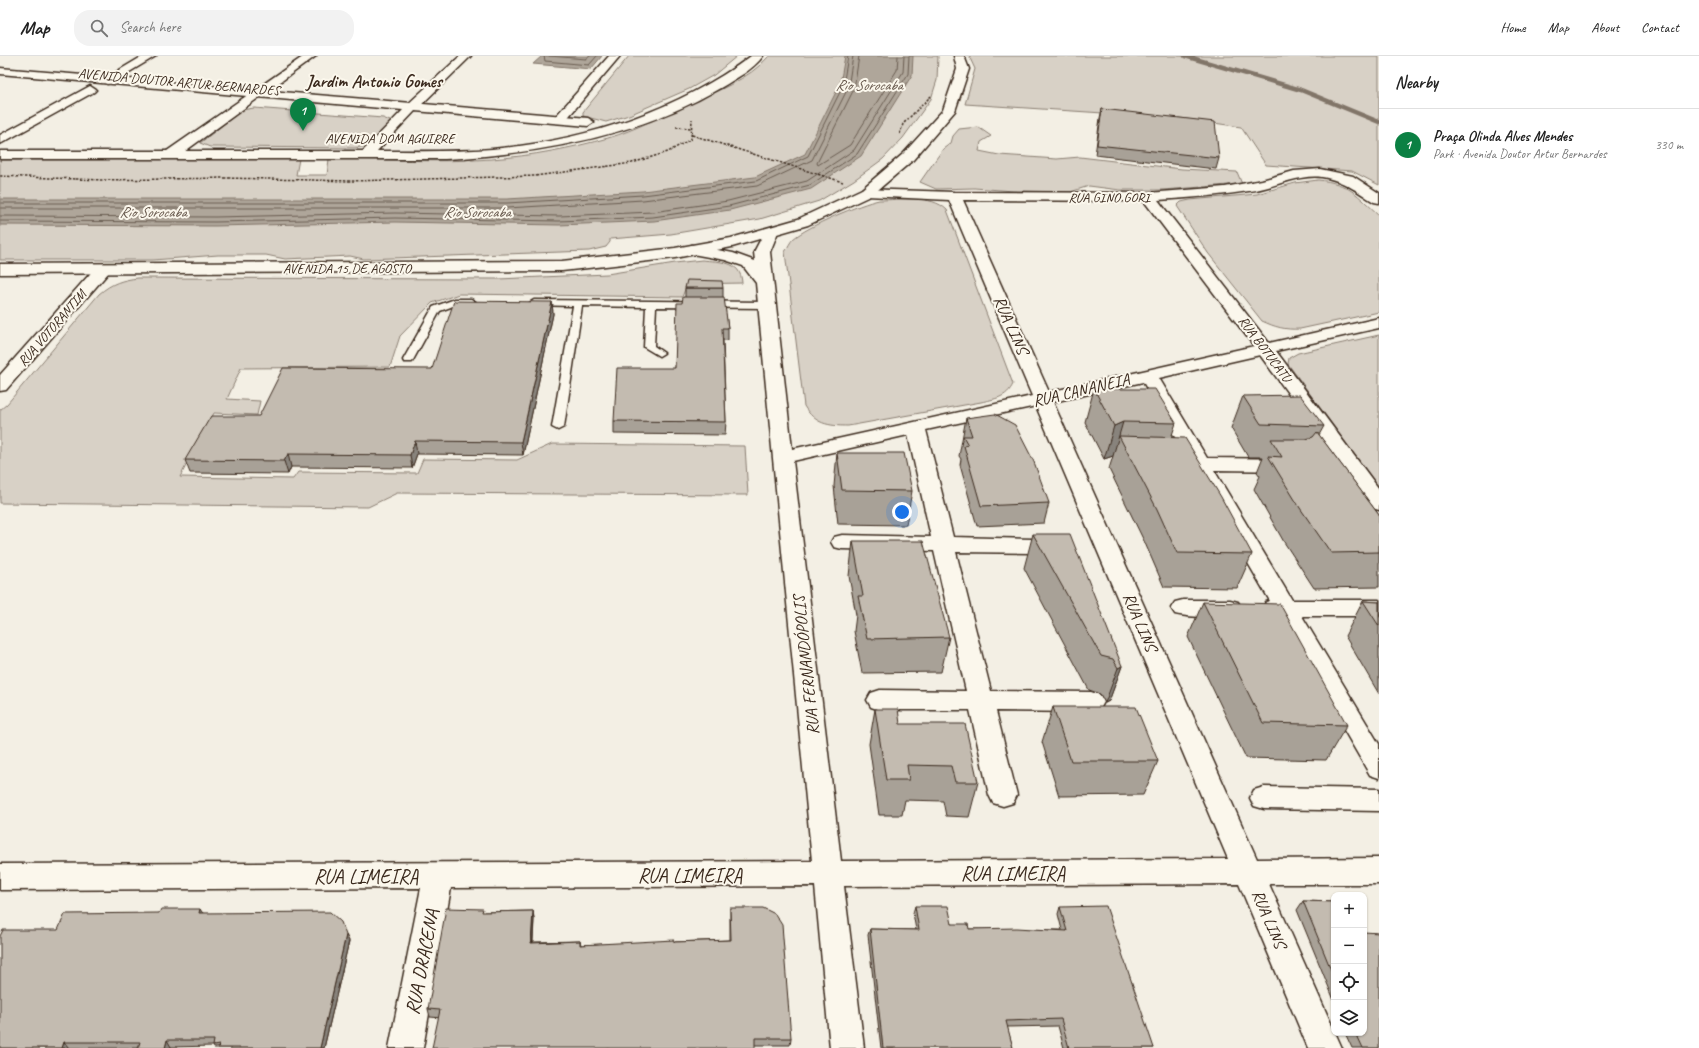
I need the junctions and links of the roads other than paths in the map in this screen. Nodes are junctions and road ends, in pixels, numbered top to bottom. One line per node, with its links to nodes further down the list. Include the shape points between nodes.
1 (151, 56): 8 (street)
2 (311, 56): 11 (street)
3 (466, 56): 13 (street)
4 (615, 56): 15 (street)
5 (758, 56): 19 (street, AVENIDA DOM AGUIRRE, via 733,76 675,106 627,124 565,141 498,152 445,155)
6 (959, 56): 21 (street, AVENIDA 15 DE AGOSTO, via 963,69 949,111 908,157)
7 (0, 71): 8 (street, AVENIDA DOUTOR ARTUR BERNARDES)
8 (107, 81): 11 (street, AVENIDA DOUTOR ARTUR BERNARDES)
9 (0, 82): 10 (street, AVENIDA DOUTOR ARTUR BERNARDES)
10 (90, 90): 12 (street, AVENIDA DOUTOR ARTUR BERNARDES); 17 (street)
11 (258, 94): 12 (street); 13 (street, AVENIDA DOUTOR ARTUR BERNARDES)
12 (244, 103): 14 (street, AVENIDA DOUTOR ARTUR BERNARDES); 18 (street)
13 (412, 107): 14 (street); 15 (street, AVENIDA DOUTOR ARTUR BERNARDES)
14 (402, 116): 19 (street)
15 (560, 119): 16 (street, AVENIDA DOUTOR ARTUR BERNARDES)
16 (588, 122)
17 (0, 140)
18 (172, 154): 19 (street, AVENIDA DOM AGUIRRE); 20 (street, AVENIDA DOM AGUIRRE)
19 (367, 154)
20 (0, 155)
21 (867, 192): 22 (street, RUA GINO GORI); 25 (street, AVENIDA 15 DE AGOSTO)
22 (954, 196): 23 (street, RUA GINO GORI); 42 (street, RUA LINS)
23 (1148, 197): 24 (street, RUA GINO GORI, via 1225,191 1320,173 1348,179); 37 (street, RUA BOTUCATU)
24 (1379, 199)
25 (762, 241): 26 (street, AVENIDA 15 DE AGOSTO, via 744,250); 31 (street, RUA FERNANDÓPOLIS)
26 (726, 247): 27 (street, AVENIDA 15 DE AGOSTO); 28 (street)
27 (692, 250): 28 (street, via 728,256); 30 (street, AVENIDA 15 DE AGOSTO, via 562,266)
28 (748, 263): 31 (street)
29 (0, 269): 30 (street, AVENIDA 15 DE AGOSTO)
30 (103, 269): 41 (street, RUA VOTORANTIM)
31 (765, 294): 35 (lane); 45 (street, RUA FERNANDÓPOLIS)
32 (478, 302): 39 (lane, via 455,302 436,309)
33 (524, 303): 34 (lane)
34 (578, 304): 35 (lane); 44 (lane)
35 (651, 304): 38 (lane, via 649,347)
36 (1379, 323): 37 (street, RUA CANANEIA)
37 (1265, 349): 40 (street, RUA CANANEIA); 49 (street, RUA BOTUCATU)
38 (659, 353)
39 (408, 360)
40 (1148, 375): 42 (street, RUA CANANEIA); 47 (street)
41 (0, 386)
42 (1044, 399): 43 (street, RUA CANANEIA); 64 (street, RUA LINS)
43 (916, 427): 45 (street, RUA CANANEIA); 51 (street)
44 (558, 428)
45 (783, 457): 65 (street, RUA FERNANDÓPOLIS)
46 (1171, 464): 47 (street)
47 (1201, 464): 48 (street); 54 (street)
48 (1291, 465)
49 (1379, 503)
50 (842, 542): 51 (street)
51 (944, 544): 52 (street); 57 (street)
52 (1033, 546)
53 (1183, 608): 54 (street)
54 (1286, 608): 55 (street); 59 (street)
55 (1379, 608)
56 (880, 700): 57 (street)
57 (981, 701): 58 (street); 60 (street)
58 (1091, 702)
59 (1379, 767)
60 (1003, 795)
61 (1264, 798): 62 (street)
62 (1379, 800)
63 (1379, 871): 64 (street, RUA LIMEIRA)
64 (1249, 872): 65 (street, RUA LIMEIRA); 70 (street, RUA LINS)
65 (829, 874): 66 (street, RUA LIMEIRA); 69 (street, RUA FERNANDÓPOLIS)
66 (438, 876): 67 (street, RUA LIMEIRA); 68 (street, RUA DRACENA)
67 (0, 877)
68 (406, 1048)
69 (847, 1048)
70 (1325, 1048)

